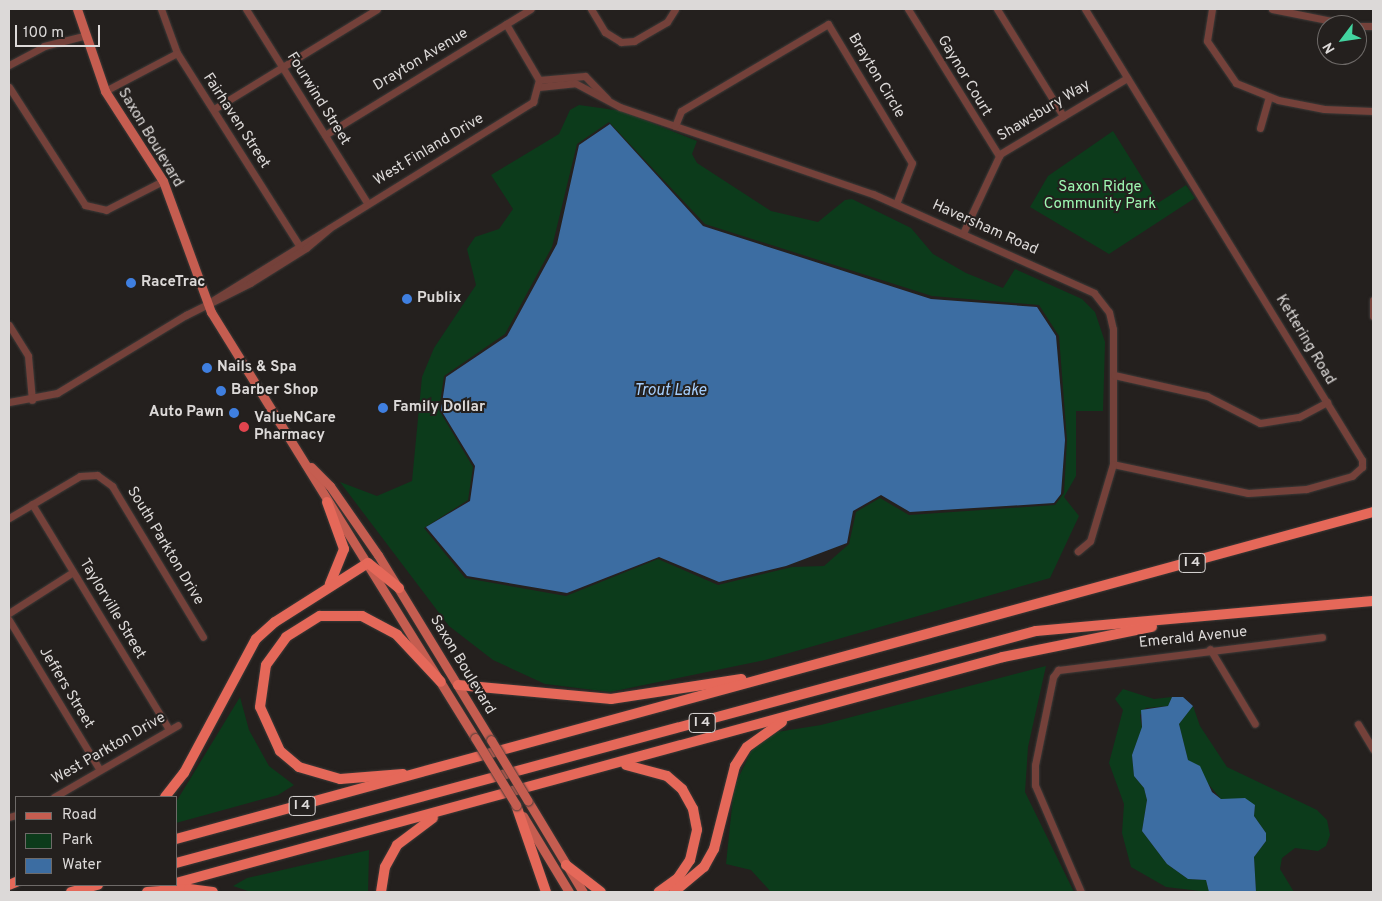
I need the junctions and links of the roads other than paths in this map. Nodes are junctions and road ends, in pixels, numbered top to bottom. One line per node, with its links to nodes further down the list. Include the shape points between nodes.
1 (77, 9): 15 (main road, Saxon Boulevard)
2 (161, 9): 16 (street, Fairhaven Street)
3 (246, 9): 18 (street, Fourwind Street)
4 (376, 9): 18 (street)
5 (531, 9): 14 (street, Drayton Avenue)
6 (591, 9): 7 (street, via 605,32 619,42 634,41 651,32 667,22)
7 (675, 9)
8 (908, 9): 31 (street, Gaynor Court)
9 (997, 9): 27 (street)
10 (1085, 9): 19 (street, Kettering Road)
11 (1212, 9): 23 (street, via 1207,41 1223,71 1236,84)
12 (1272, 9): 13 (street)
13 (1317, 18)
14 (506, 24): 21 (street); 30 (street, Drayton Avenue)
15 (83, 36): 17 (street, via 44,46); 22 (main road, Saxon Boulevard)
16 (177, 53): 22 (street); 25 (street, Fairhaven Street)
17 (9, 65)
18 (283, 66): 25 (street); 30 (street, Fourwind Street)
19 (1127, 78): 27 (street, Shawsbury Way); 46 (street, Kettering Road)
20 (9, 87): 32 (street, via 77,198 94,210 110,208)
21 (539, 88): 24 (street, Haversham Road, via 575,83); 24 (street, Haversham Road, via 584,76); 33 (street, West Finland Drive, via 526,109)
22 (105, 91): 32 (main road, Saxon Boulevard)
23 (1269, 97): 26 (street, via 1324,109); 29 (street)
24 (607, 99): 28 (street, Haversham Road)
25 (214, 109): 37 (street, Fairhaven Street)
26 (1373, 111)
27 (1063, 116): 31 (street, Shawsbury Way)
28 (675, 126): 34 (street, Haversham Road); 34 (street, Brayton Circle, via 681,111 828,24 912,163)
29 (1260, 128)
30 (325, 135): 33 (street, Fourwind Street)
31 (999, 156): 36 (street, Shawsbury Way)
32 (163, 181): 40 (main road, Saxon Boulevard)
33 (366, 203): 35 (street, West Finland Drive)
34 (896, 204): 36 (street, Haversham Road)
35 (331, 226): 37 (street, West Finland Drive); 38 (street, West Finland Drive)
36 (963, 233): 43 (street, Haversham Road, via 1100,299 1112,319)
37 (298, 244): 38 (street); 40 (street, West Finland Drive)
38 (306, 248): 40 (street, West Finland Drive)
39 (1373, 300): 41 (street)
40 (207, 304): 44 (street, West Finland Drive, via 57,393); 47 (main road, Saxon Boulevard)
41 (1373, 316)
42 (9, 325): 44 (street, via 28,356)
43 (1114, 375): 46 (street, via 1207,396 1260,423 1298,417); 48 (street, Haversham Road)
44 (32, 400): 45 (street, West Finland Drive)
45 (9, 402)
46 (1326, 402): 48 (street, Kettering Road, via 1362,460 1362,467 1352,476 1279,494 1248,493)
47 (306, 461): 49 (main road, Saxon Boulevard); 56 (main road, Saxon Boulevard, via 330,486)
48 (1113, 464): 53 (street, Haversham Road, via 1090,541)
49 (327, 502): 54 (main road, Saxon Boulevard); 57 (highway, via 344,550 339,571)
50 (32, 504): 52 (street); 55 (street, Taylorville Street); 62 (street, South Parkton Drive, via 80,476 97,475 112,486)
51 (1373, 512): 65 (highway, I 4)
52 (9, 518)
53 (1078, 551)
54 (368, 563): 56 (highway); 57 (highway); 66 (main road, Saxon Boulevard)
55 (73, 572): 59 (street); 72 (street, Taylorville Street)
56 (399, 588): 67 (main road, Saxon Boulevard)
57 (327, 589): 78 (highway, via 256,639 184,773)
58 (1373, 601): 60 (highway, I 4)
59 (9, 612)
60 (1232, 615): 68 (highway, via 1109,633); 82 (highway, I 4, via 1036,631)
61 (9, 620): 75 (street, Jeffers Street)
62 (203, 637)
63 (1322, 637): 64 (street, Emerald Avenue)
64 (1210, 649): 69 (street); 98 (street, Emerald Avenue, via 1068,667 1053,677 1034,765 1035,785)
65 (764, 678): 67 (highway, via 611,699); 76 (highway, I 4)
66 (442, 682): 76 (highway, via 404,641 378,622 335,614 320,616 286,637 266,664 260,682 260,707 269,732 280,751 299,768 340,780); 79 (main road, Saxon Boulevard, bridge)
67 (458, 685): 83 (main road, Saxon Boulevard, bridge)
68 (819, 708): 74 (highway); 97 (highway, via 776,724 747,747 734,766 714,849 704,867)
69 (1255, 724)
70 (1358, 724): 73 (street)
71 (178, 725): 72 (street, West Parkton Drive)
72 (169, 729): 75 (street, West Parkton Drive)
73 (1373, 749)
74 (612, 766): 80 (highway); 96 (highway, via 634,765 660,772 679,786 694,809 696,830 690,860 678,878)
75 (100, 770): 77 (street, West Parkton Drive)
76 (428, 772): 81 (highway, I 4)
77 (56, 796)
78 (166, 796)
79 (516, 805): 92 (highway); 93 (main road, Saxon Boulevard)
80 (466, 806): 84 (highway); 91 (highway, via 433,818 405,837 386,867)
81 (178, 838)
82 (178, 862)
83 (566, 864): 94 (main road, Saxon Boulevard); 95 (highway)
84 (178, 883)
85 (94, 886): 87 (highway)
86 (167, 886): 88 (highway)
87 (71, 892)
88 (143, 892)
89 (147, 892): 90 (highway, via 189,888)
90 (213, 892)
91 (381, 892)
92 (546, 892)
93 (569, 892)
94 (583, 892)
95 (601, 892)
96 (659, 892)
97 (674, 892)
98 (1081, 892)

